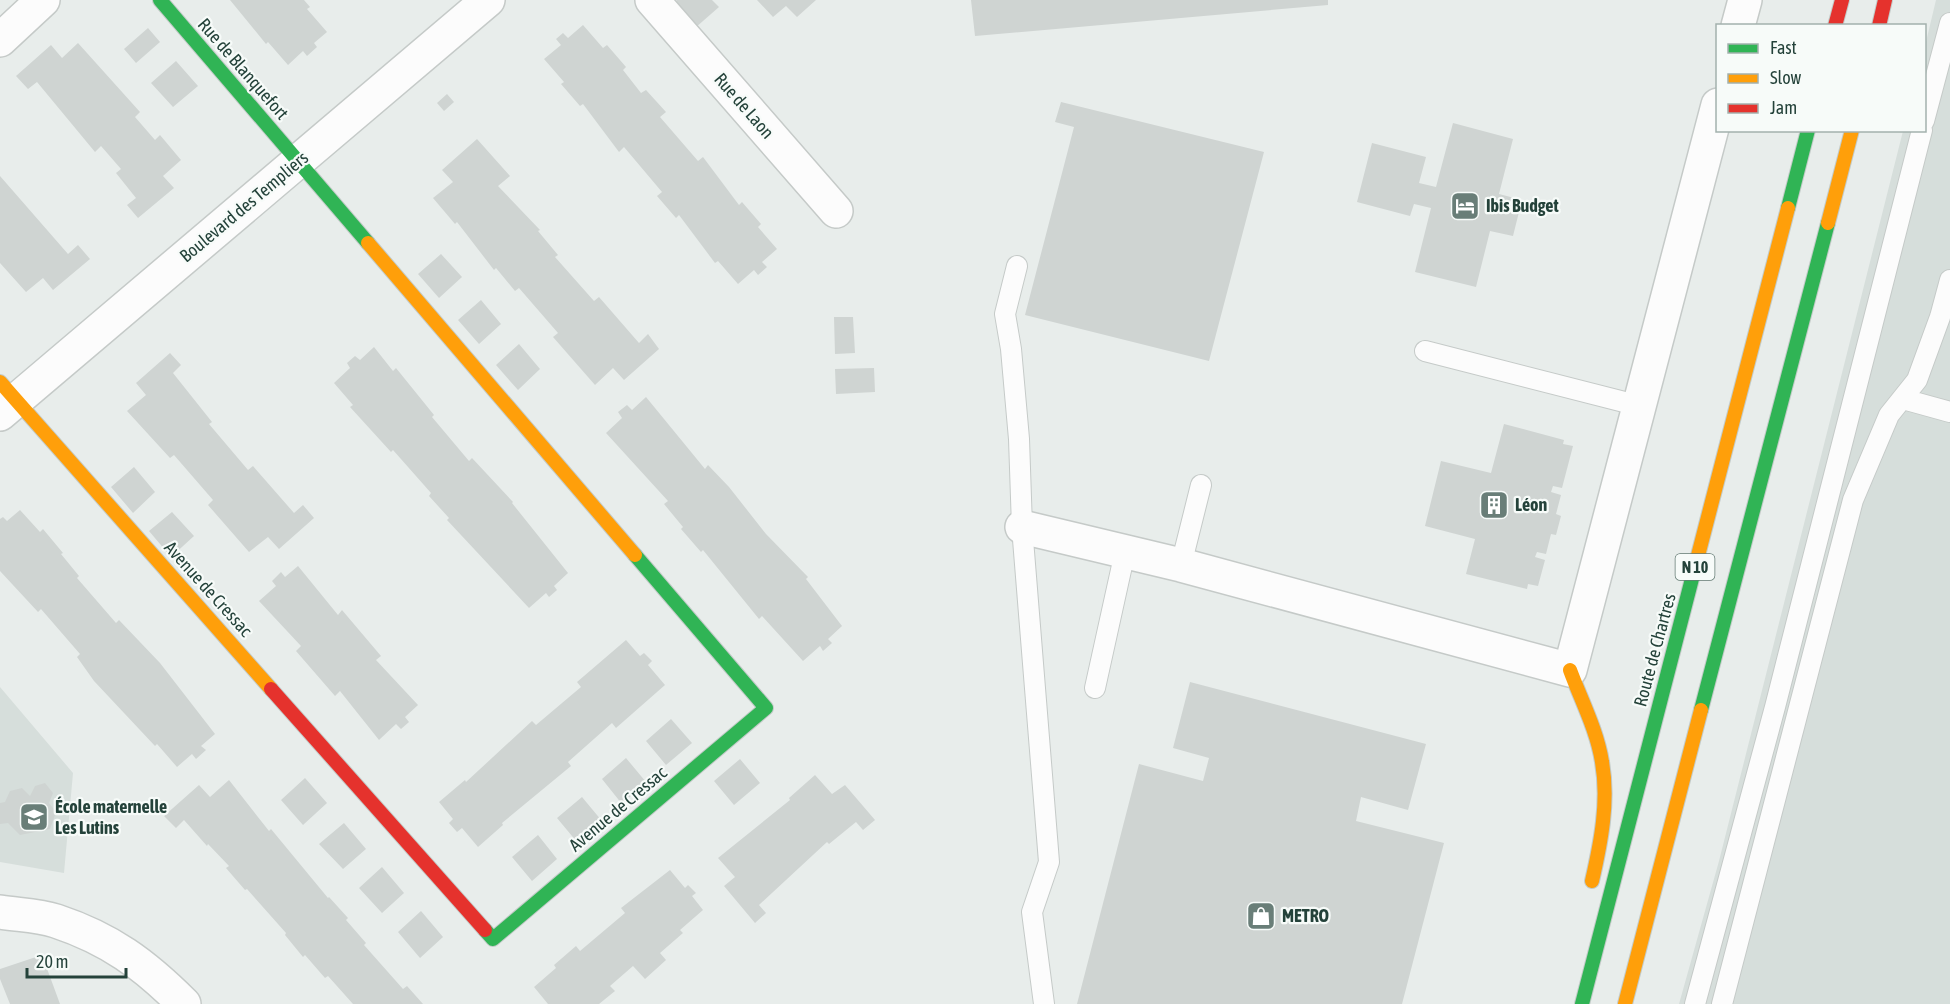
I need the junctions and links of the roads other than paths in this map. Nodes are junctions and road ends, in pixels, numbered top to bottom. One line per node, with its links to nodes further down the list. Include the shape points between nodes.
1 (43, 0): 12 (street)
2 (159, 0): 18 (main road, Rue de Blanquefort)
3 (488, 0): 18 (street, Boulevard des Templiers)
4 (652, 0): 19 (street, Rue de Laon)
5 (1745, 0): 9 (street)
6 (1842, 0): 10 (main road)
7 (1885, 0): 11 (main road)
8 (1950, 23): 14 (lane)
9 (1739, 24)
10 (1836, 24)
11 (1879, 24)
12 (0, 40)
13 (1716, 113): 25 (street)
14 (1926, 113)
15 (1807, 132): 37 (main road, Route de Chartres / N 10)
16 (1851, 132): 38 (main road, N 10)
17 (1921, 132): 39 (lane)
18 (299, 161): 23 (street, Boulevard des Templiers); 23 (main road, Avenue de Cressac, via 766,708 493,939)
19 (836, 211)
20 (1017, 266): 28 (lane, via 1005,314 1019,439)
21 (1950, 280): 24 (lane, via 1927,356)
22 (1425, 351): 25 (lane)
23 (5, 399)
24 (1903, 399): 26 (lane); 40 (lane, via 1889,415 1853,500)
25 (1640, 406): 31 (street)
26 (1950, 412)
27 (1201, 485): 30 (lane)
28 (1022, 527): 29 (street); 36 (lane, via 1049,862 1032,912)
29 (1125, 552): 30 (street); 32 (lane)
30 (1181, 566): 31 (street)
31 (1570, 670): 33 (main road, via 1602,761 1604,792 1599,852)
32 (1095, 688)
33 (1588, 895)
34 (0, 912): 35 (street, via 54,920 102,939 148,968)
35 (184, 1004)
36 (1044, 1004)
37 (1581, 1004)
38 (1625, 1004)
39 (1695, 1004)
40 (1722, 1004)

